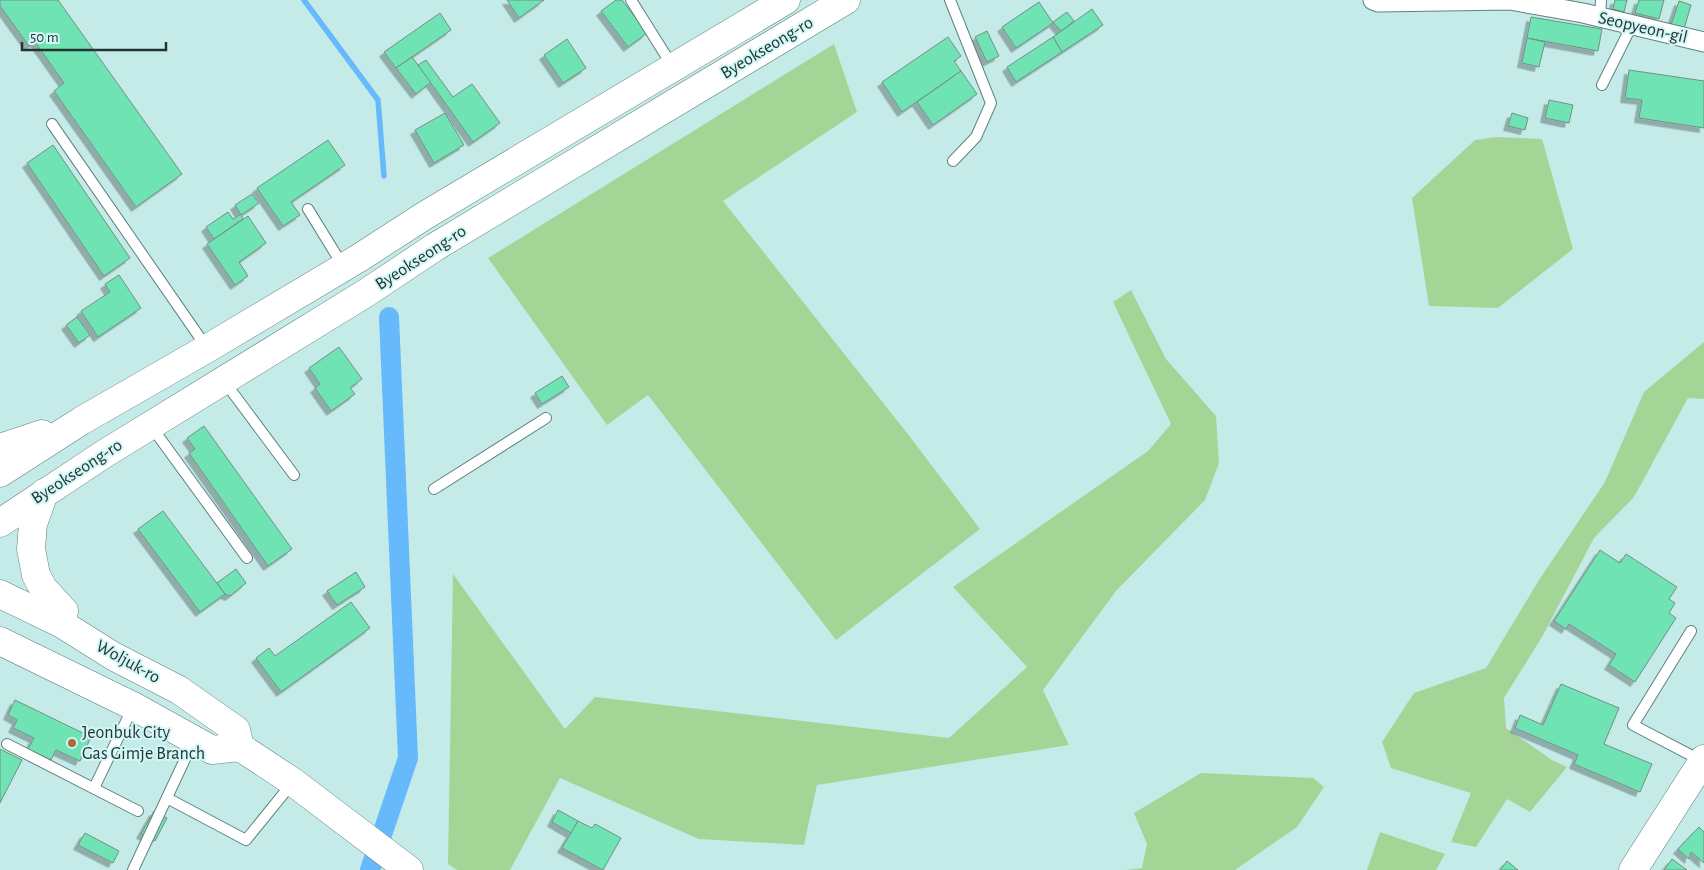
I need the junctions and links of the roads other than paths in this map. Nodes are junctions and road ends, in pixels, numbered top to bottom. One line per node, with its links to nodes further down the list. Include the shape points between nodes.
1 (631, 0): 9 (lane)
2 (786, 0): 9 (main road, Byeokseong-ro)
3 (846, 0): 16 (main road, Byeokseong-ro, via 435,247)
4 (950, 0): 12 (lane, via 991,103 976,137)
5 (1373, 0): 6 (street, Seopyeon-gil, via 1510,0)
6 (1600, 9): 7 (street, Seopyeon-gil)
7 (1632, 25): 8 (street, Seopyeon-gil); 10 (lane)
8 (1704, 42)
9 (673, 68): 14 (main road, Byeokseong-ro)
10 (1602, 85)
11 (52, 124): 15 (lane)
12 (953, 161)
13 (308, 209): 14 (lane)
14 (343, 267): 15 (main road, Byeokseong-ro)
15 (208, 348): 18 (main road, Byeokseong-ro)
16 (223, 381): 19 (main road, Byeokseong-ro); 22 (lane)
17 (546, 418): 23 (lane)
18 (81, 421): 20 (main road); 21 (main road, Byeokseong-ro)
19 (151, 425): 24 (main road, Byeokseong-ro); 26 (lane)
20 (0, 448)
21 (0, 473)
22 (294, 475)
23 (434, 488)
24 (44, 493): 25 (main road, Byeokseong-ro); 28 (main road, via 33,524 31,549 36,575 64,611)
25 (0, 522)
26 (247, 558)
27 (0, 594): 28 (main road, Woljuk-ro)
28 (62, 624): 34 (main road, Woljuk-ro, via 113,656 179,690 236,730)
29 (1691, 631): 35 (lane, via 1633,724)
30 (0, 641): 31 (main road, Woljuk-ro)
31 (133, 706): 32 (main road, Woljuk-ro); 37 (lane)
32 (194, 741): 34 (main road, Woljuk-ro, via 212,750); 38 (lane)
33 (7, 744): 37 (lane)
34 (240, 747): 36 (main road)
35 (1703, 760): 42 (main road)
36 (293, 782): 38 (lane, via 246,840); 41 (main road)
37 (94, 788): 39 (lane)
38 (167, 798): 40 (lane)
39 (138, 811)
40 (133, 870)
41 (408, 870)
42 (1633, 870)

